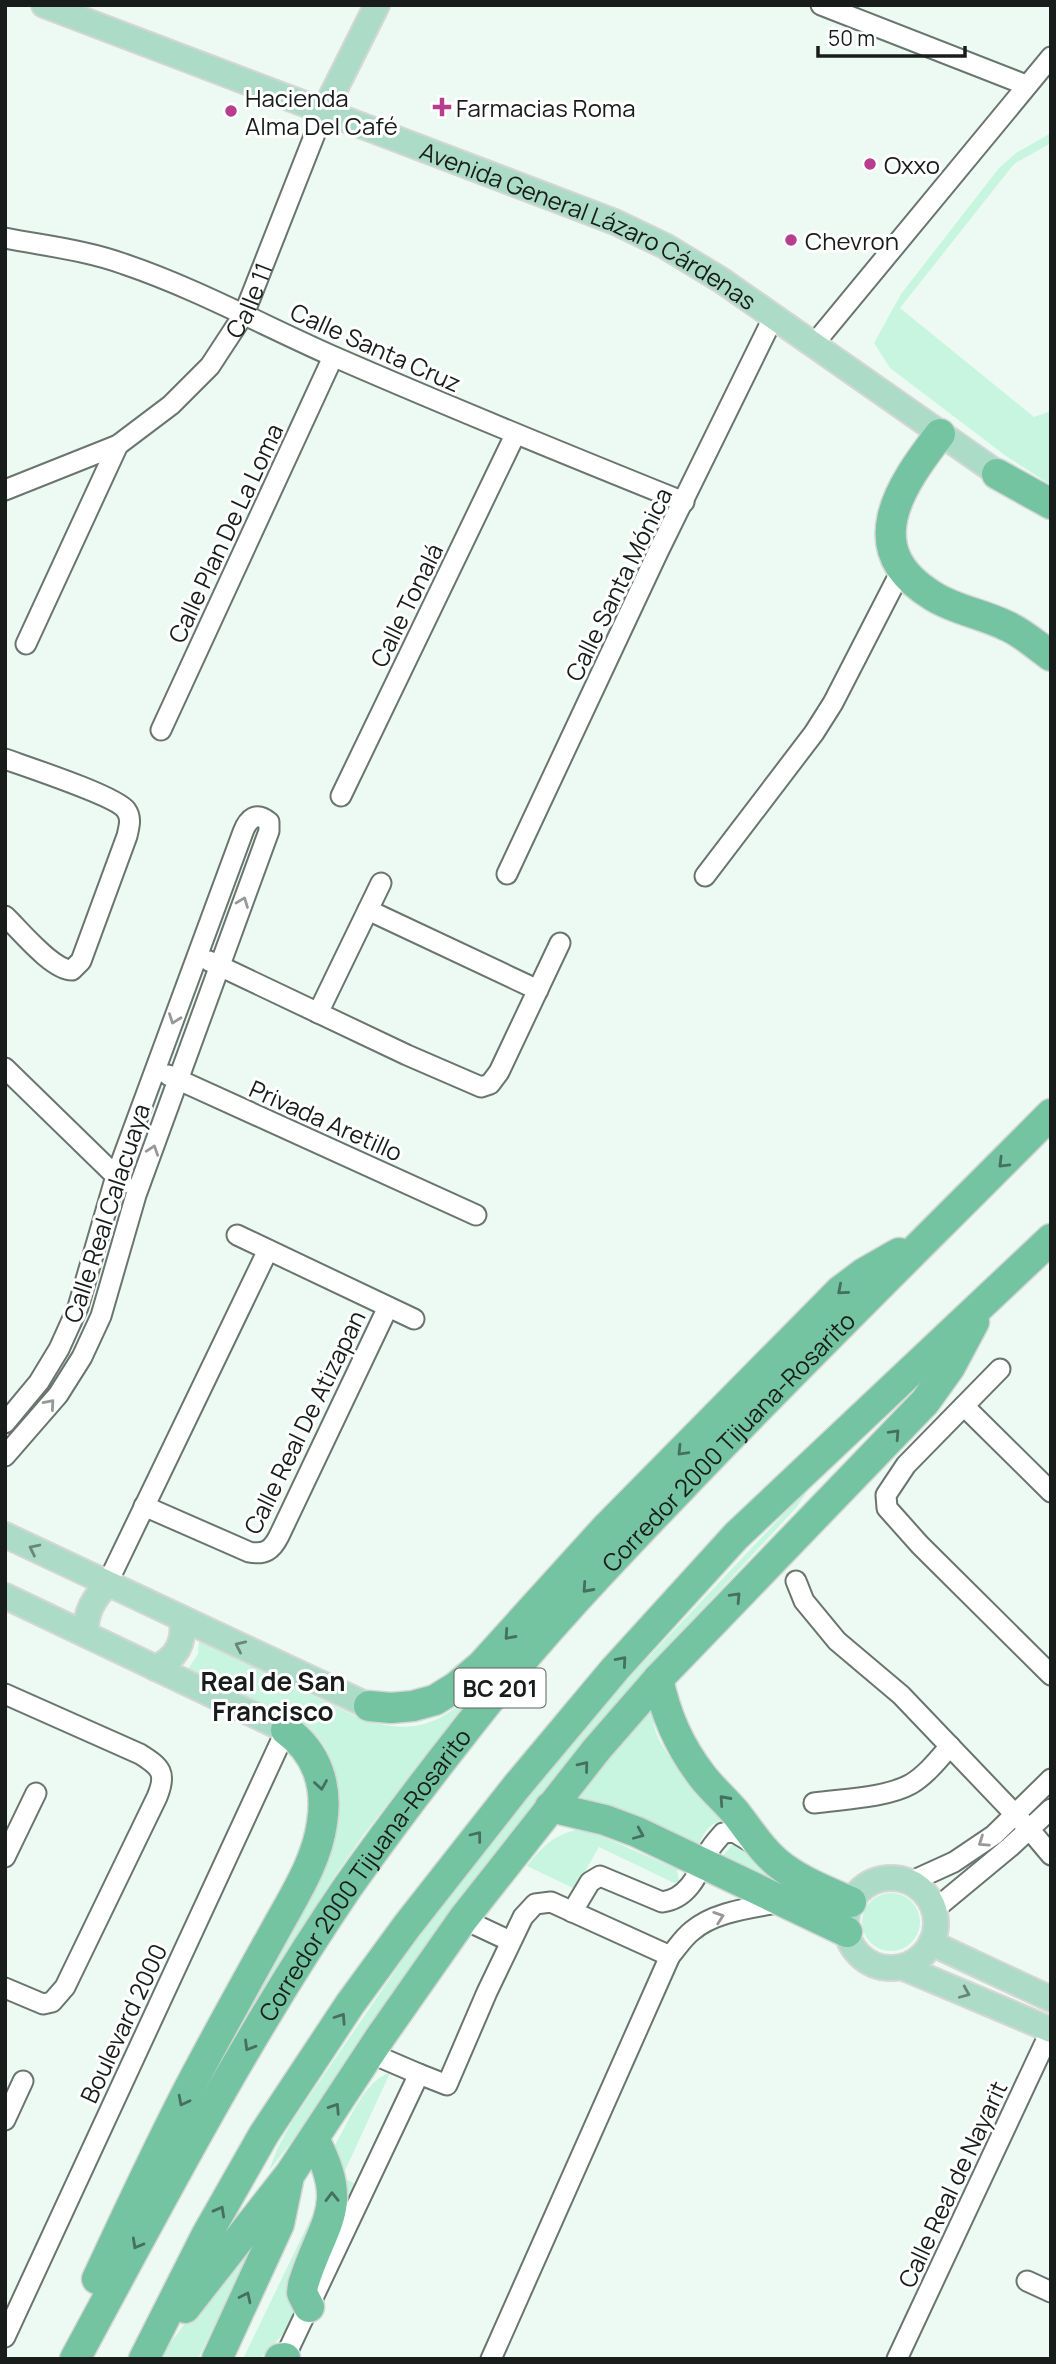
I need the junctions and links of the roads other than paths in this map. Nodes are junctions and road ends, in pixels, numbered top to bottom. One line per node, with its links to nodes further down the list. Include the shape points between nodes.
1 (44, 5): 6 (main road, Avenida General Lázaro Cárdenas)
2 (377, 5): 6 (main road, Calle 11)
3 (821, 5): 5 (street)
4 (1051, 57): 5 (street)
5 (1026, 85): 10 (street)
6 (324, 111): 8 (street, Calle 11); 9 (main road, Avenida General Lázaro Cárdenas, via 615,222 676,253)
7 (6, 241): 8 (street, Calle Santa Cruz, via 123,263)
8 (244, 314): 11 (street, Calle Santa Cruz); 14 (street, Calle 11, via 210,366 171,405)
9 (774, 316): 10 (main road, Avenida General Lázaro Cárdenas); 17 (street, Calle Santa Mónica)
10 (814, 344): 12 (main road, Avenida General Lázaro Cárdenas)
11 (333, 357): 13 (street, Calle Santa Cruz); 23 (street, Calle Plan De La Loma)
12 (940, 434): 15 (main road, Avenida General Lázaro Cárdenas); 20 (highway, via 913,469 892,513 889,530)
13 (515, 435): 17 (street, Calle Santa Cruz); 25 (street, Calle Tonalá)
14 (118, 445): 16 (street, Calle 11); 21 (street)
15 (997, 474): 18 (highway); 19 (main road, Avenida General Lázaro Cárdenas)
16 (5, 491)
17 (684, 502): 26 (street, Calle Santa Mónica)
18 (1051, 505)
19 (1051, 510)
20 (903, 567): 22 (highway, via 914,583 934,597 1008,626); 27 (street, via 833,703)
21 (26, 644)
22 (1051, 656)
23 (161, 730)
24 (5, 759): 30 (street, via 106,797 124,807 130,818 81,961 72,970 61,969)
25 (341, 796)
26 (508, 874)
27 (705, 876)
28 (381, 883): 29 (street)
29 (368, 910): 34 (street); 35 (street)
30 (5, 916)
31 (561, 943): 34 (street)
32 (197, 955): 33 (street); 33 (street, Calle Real Calacuaya, one-way to 32, via 269,831 269,822 262,817 246,824); 37 (street, Calle Real Calacuaya, one-way to 37)
33 (219, 966): 35 (street); 38 (street, Calle Real Calacuaya)
34 (538, 990): 35 (street, via 499,1072 481,1087)
35 (318, 1013)
36 (5, 1068): 40 (street)
37 (155, 1070): 38 (street, Privada Aretillo); 40 (street, Calle Real Calacuaya)
38 (177, 1080): 41 (street, Calle Real Calacuaya, one-way to 38); 42 (street, Privada Aretillo)
39 (1051, 1114): 45 (highway, Corredor 2000 Tijuana-Rosarito / BC 201, one-way to 45)
40 (116, 1176): 41 (street); 52 (street, Calle Real Calacuaya, via 78,1307 39,1382)
41 (136, 1195): 53 (street, Calle Real Calacuaya, one-way to 41, via 58,1395 82,1357 101,1316)
42 (476, 1215)
43 (237, 1235): 46 (street, Calle Real De Atizapan)
44 (1051, 1238): 47 (highway, BC 201)
45 (922, 1244): 66 (highway, one-way to 66, via 890,1257 840,1291 456,1687 413,1706); 106 (highway, Corredor 2000 Tijuana-Rosarito / BC 201, one-way to 106, via 626,1546 524,1659 434,1771 296,1968 201,2127)
46 (268, 1250): 48 (street, Calle Real De Atizapan); 55 (street)
47 (984, 1303): 64 (highway, one-way to 47, via 925,1402 950,1367); 107 (highway, BC 201, one-way to 47, via 206,2236 264,2134 398,1937 517,1786 736,1536)
48 (388, 1307): 49 (street, Calle Real De Atizapan); 55 (street, Calle Real De Atizapan, via 267,1553 249,1552)
49 (414, 1319)
50 (1000, 1369): 51 (street)
51 (964, 1406): 54 (street); 63 (street, via 906,1465 886,1495 887,1508 919,1545)
52 (5, 1423)
53 (5, 1456)
54 (1051, 1492)
55 (144, 1506): 58 (street)
56 (5, 1535): 58 (main road, one-way to 56)
57 (796, 1581): 68 (street, via 804,1601 837,1641 901,1695)
58 (107, 1584): 60 (main road); 61 (main road, via 89,1608)
59 (5, 1596): 61 (main road)
60 (181, 1619): 62 (main road, via 182,1642 167,1663); 66 (main road, one-way to 60)
61 (86, 1633): 62 (main road)
62 (155, 1668): 67 (main road)
63 (1049, 1670)
64 (658, 1679): 72 (highway, one-way to 64); 76 (highway, one-way to 64, via 681,1745)
65 (5, 1694): 91 (street, via 141,1754 162,1774 157,1797 65,1987 52,2002 43,2004)
66 (369, 1706)
67 (286, 1730): 103 (street, Boulevard 2000); 105 (highway, one-way to 105, via 310,1752 322,1782 323,1821 318,1844 142,2183)
68 (950, 1746): 71 (street, via 909,1785); 74 (street)
69 (1051, 1779): 74 (street)
70 (36, 1793): 78 (street)
71 (814, 1803)
72 (550, 1807): 79 (highway, one-way to 79, via 605,1820); 85 (highway)
73 (1051, 1809): 75 (street)
74 (1015, 1814): 75 (street); 80 (street, one-way to 80, via 994,1835 954,1862)
75 (1030, 1830): 77 (street); 83 (street)
76 (766, 1852): 79 (street, via 734,1832 723,1833 709,1850); 82 (highway, via 807,1883)
77 (1051, 1855)
78 (5, 1857)
79 (705, 1865): 81 (highway); 84 (street, via 684,1892 662,1902 596,1877)
80 (910, 1882): 82 (main road, via 876,1880); 83 (main road)
81 (782, 1902): 86 (highway); 89 (street, one-way to 81, via 701,1924)
82 (851, 1902): 86 (main road)
83 (934, 1910): 88 (main road)
84 (572, 1912): 87 (street, via 551,1902 535,1904); 89 (street)
85 (463, 1919): 87 (street); 94 (highway)
86 (847, 1931): 90 (main road, via 861,1957 874,1965)
87 (510, 1941): 95 (street, via 447,2085)
88 (931, 1943): 90 (main road, via 924,1954); 92 (main road)
89 (670, 1956): 109 (street)
90 (902, 1967): 93 (main road, one-way to 93)
91 (5, 1988)
92 (1051, 1999)
93 (1051, 2030): 110 (street, Calle Real de Nayarit)
94 (370, 2053): 95 (street); 98 (highway, one-way to 94)
95 (419, 2074): 102 (street)
96 (23, 2081): 97 (street)
97 (6, 2117)
98 (314, 2139): 99 (highway); 102 (highway, one-way to 98, via 303,2285 327,2226 334,2194)
99 (290, 2174): 107 (highway); 108 (highway, one-way to 99, via 279,2224)
100 (1027, 2281): 101 (street)
101 (1051, 2292)
102 (309, 2307): 104 (street)
103 (5, 2337)
104 (283, 2358)
105 (65, 2359)
106 (75, 2359)
107 (145, 2359)
108 (217, 2359)
109 (491, 2359)
110 (897, 2359)

